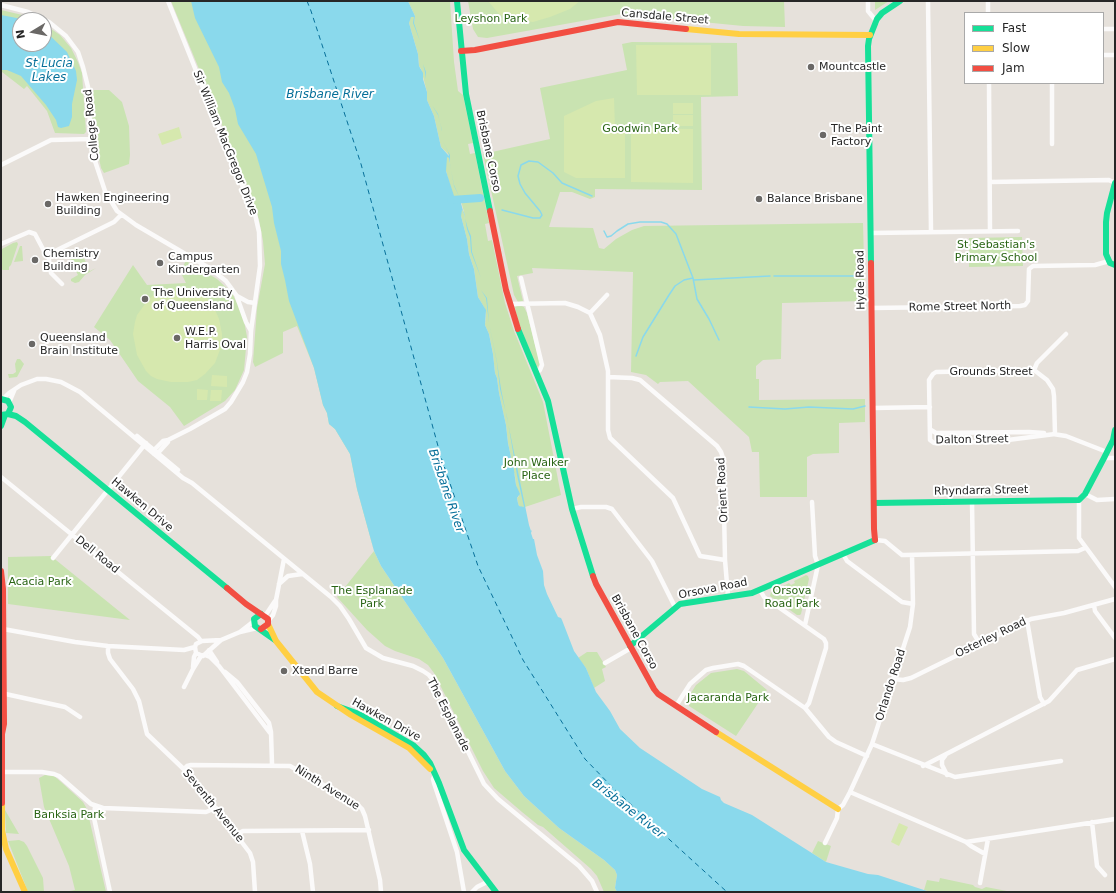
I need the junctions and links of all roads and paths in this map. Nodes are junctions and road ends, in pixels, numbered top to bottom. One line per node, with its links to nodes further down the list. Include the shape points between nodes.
1 (168, 1): 36 (street, Sir William MacGregor Drive, via 254,210 260,248)
2 (457, 1): 13 (street, Brisbane Corso)
3 (868, 1): 9 (street, via 868,11)
4 (900, 1): 9 (street, Hyde Road, via 882,13)
5 (928, 1): 24 (street)
6 (988, 1): 8 (street)
7 (1, 4): 18 (street, College Road, via 38,16 59,29 78,52 86,78)
8 (988, 12)
9 (877, 22): 12 (street, Hyde Road)
10 (1104, 29): 11 (street)
11 (1115, 29)
12 (870, 35): 13 (street, Cansdale Street, via 739,34 618,22); 27 (street, Hyde Road, via 868,51)
13 (461, 51): 38 (street, Brisbane Corso, via 466,94)
14 (1104, 55): 15 (street)
15 (1115, 55)
16 (989, 84): 21 (street)
17 (1052, 84): 19 (street)
18 (91, 139): 20 (street, via 51,140); 23 (street, College Road, via 100,180)
19 (1052, 144)
20 (1, 164)
21 (990, 182): 22 (street, via 1109,180); 25 (street)
22 (1115, 183): 30 (street, via 1106,218 1106,254)
23 (121, 214): 29 (street, via 114,222 58,251); 35 (street, College Road, via 211,269 226,281)
24 (931, 231): 25 (street); 27 (street)
25 (990, 231): 26 (street)
26 (1018, 231)
27 (871, 233): 39 (street, Hyde Road)
28 (1, 244): 29 (street, via 29,232 35,234 44,251)
29 (48, 253): 33 (street, via 51,273)
30 (1109, 261): 31 (street); 39 (street, Rome Street North, via 1095,265 1033,266 1029,269 1028,302 1020,306)
31 (1115, 265)
32 (521, 278): 37 (street, Brisbane Corso)
33 (62, 284)
34 (607, 295): 40 (street)
35 (237, 296): 36 (street); 41 (street, College Road)
36 (255, 303): 41 (street, Sir William MacGregor Drive)
37 (527, 303): 38 (street); 40 (street, via 565,303); 44 (street, Brisbane Corso, via 542,365)
38 (510, 304): 44 (street, Brisbane Corso)
39 (872, 308): 50 (street, Hyde Road)
40 (590, 313): 45 (street, via 600,335)
41 (251, 330): 58 (street, Sir William MacGregor Drive, via 247,372 231,402 215,415 163,441)
42 (1066, 334): 43 (street, via 1037,363)
43 (1034, 370): 49 (street, Grounds Street, via 936,372 931,375 930,380); 56 (street, Grounds Street, via 1047,380 1053,389)
44 (537, 373): 69 (street, Brisbane Corso, via 548,401)
45 (608, 378): 78 (street, via 610,438 673,498 700,556); 78 (street, Orient Road, via 640,380 721,452)
46 (14, 391): 47 (street, The Esplanade); 48 (street); 57 (street, The Esplanade, via 37,379 46,378 61,382 80,392)
47 (2, 399): 48 (street, Hawken Drive)
48 (10, 405): 51 (street); 52 (street, Hawken Drive)
49 (930, 407): 50 (street); 54 (street, Grounds Street)
50 (873, 408): 68 (street, Hyde Road)
51 (5, 415): 52 (street, Hawken Drive, via 16,416); 53 (street)
52 (25, 422): 62 (street, Hawken Drive)
53 (1, 426)
54 (930, 430): 56 (street, Dalton Street, via 936,433); 56 (street, Dalton Street, via 929,437 934,443 992,442)
55 (1115, 430): 59 (street)
56 (1055, 434): 59 (street, Dalton Street, via 1072,438)
57 (145, 445): 58 (street, The Esplanade); 62 (street)
58 (156, 452): 77 (street, The Esplanade)
59 (1105, 455): 60 (street); 63 (street)
60 (1115, 458)
61 (1, 476): 70 (street, Dell Road)
62 (108, 490): 70 (street); 88 (street, Hawken Drive)
63 (1085, 494): 64 (street, via 1097,500); 65 (street)
64 (1115, 499)
65 (1079, 500): 66 (street, Rhyndarra Street); 72 (street, via 1079,538)
66 (972, 501): 68 (street, Rhyndarra Street); 74 (street)
67 (812, 502): 79 (street, via 815,556)
68 (874, 503): 71 (street, Hyde Road)
69 (572, 509): 91 (street, via 612,509 652,561); 105 (street, Brisbane Corso, via 596,584)
70 (72, 534): 76 (street); 102 (street, Dell Road, via 193,634)
71 (876, 540): 73 (street, Orsova Road); 75 (street, via 884,541 902,555)
72 (1085, 548): 74 (street, via 1078,551); 84 (street)
73 (843, 554): 79 (street, Orsova Road); 89 (street, via 847,561 902,602)
74 (972, 554): 75 (street); 103 (street, via 974,634)
75 (912, 555): 89 (street, Orlando Road)
76 (53, 558)
77 (284, 559): 81 (street, The Esplanade); 83 (street)
78 (725, 560): 86 (street, Orient Road)
79 (818, 565): 85 (street, Orsova Road); 95 (street)
80 (1, 571): 82 (street)
81 (302, 574): 83 (street, via 288,576); 157 (street, The Esplanade, via 340,606 366,648 383,658 413,666 429,675 484,784 498,799 579,866 592,881)
82 (1, 579): 97 (street)
83 (279, 585): 92 (street, via 276,600)
84 (1115, 587)
85 (760, 590): 86 (street, Orsova Road); 95 (street, via 764,597)
86 (728, 596): 91 (street, Orsova Road)
87 (1115, 599): 90 (street, Osterley Road)
88 (246, 604): 92 (street, Hawken Drive); 93 (street, Hawken Drive)
89 (913, 604): 114 (street, Orlando Road, via 911,623)
90 (1094, 605): 94 (street, Osterley Road); 99 (street, via 1095,611)
91 (675, 607): 105 (street, Orsova Road)
92 (265, 619): 93 (street, via 257,616); 96 (street, via 265,627); 101 (street, Hawken Drive)
93 (254, 620): 96 (street, Hawken Drive); 98 (street)
94 (1027, 620): 103 (street, Osterley Road); 117 (street, via 1040,697)
95 (805, 625): 119 (street, via 824,639 826,648 809,703)
96 (259, 628): 98 (street); 101 (street, Hawken Drive)
97 (3, 629): 104 (street); 116 (street)
98 (240, 632): 100 (street)
99 (1115, 638)
100 (221, 640): 102 (street); 107 (street)
101 (276, 641): 130 (street, Hawken Drive, via 321,696 409,748)
102 (199, 643): 106 (street); 107 (street, via 208,645); 108 (street)
103 (980, 644): 114 (street, Osterley Road, via 912,678)
104 (108, 646): 106 (street); 128 (street, Seventh Avenue, via 110,659 138,698 147,734)
105 (630, 647): 111 (street, Orsova Road); 118 (street, Brisbane Corso, via 654,689)
106 (184, 650): 108 (street)
107 (209, 650): 109 (street); 112 (street)
108 (196, 653): 109 (street); 113 (street)
109 (203, 656): 112 (street, via 211,658); 113 (street)
110 (1115, 660): 117 (street, via 1078,670)
111 (605, 663)
112 (219, 666): 126 (street, via 237,682 269,725)
113 (193, 669): 115 (street)
114 (893, 678): 122 (street, Orlando Road)
115 (184, 687)
116 (2, 690): 120 (street, via 66,707); 121 (street)
117 (1044, 704): 123 (street)
118 (676, 706): 119 (street, via 690,684 706,670 738,664); 135 (street, Brisbane Corso)
119 (805, 708): 124 (street, via 836,742)
120 (80, 717)
121 (2, 731): 129 (street)
122 (872, 744): 124 (street, Orlando Road); 127 (street)
123 (946, 754): 127 (street); 131 (street, via 942,765)
124 (867, 756): 132 (street, Orlando Road)
125 (1061, 761): 131 (street, via 955,778)
126 (272, 764): 128 (street, Ninth Avenue, via 191,765); 138 (street, Ninth Avenue, via 292,766 358,805 364,812)
127 (923, 766): 131 (street)
128 (184, 769): 134 (street, Seventh Avenue)
129 (2, 772): 133 (street, via 54,774); 141 (street)
130 (435, 775): 147 (street, Hawken Drive, via 464,850); 154 (street, via 433,782 457,852)
131 (947, 776)
132 (850, 792): 135 (street, Orlando Road, via 843,806); 143 (street)
133 (95, 806): 134 (street, via 109,809 206,812); 150 (street, via 94,818)
134 (216, 808): 140 (street, Seventh Avenue)
135 (838, 809): 144 (street, Orlando Road, via 837,818)
136 (1115, 819): 137 (street)
137 (1092, 822): 142 (street); 146 (street, via 1097,866)
138 (369, 830): 139 (street); 153 (street, Ninth Avenue)
139 (302, 831): 140 (street, via 243,831); 152 (street)
140 (236, 835): 151 (street, Seventh Avenue, via 251,855)
141 (2, 837): 149 (street)
142 (988, 839): 143 (street); 145 (street)
143 (966, 842): 145 (street)
144 (825, 843)
145 (985, 854): 148 (street)
146 (1105, 875)
147 (487, 882): 155 (street); 156 (street, Hawken Drive)
148 (980, 883)
149 (25, 892)
150 (110, 892)
151 (255, 892)
152 (313, 892)
153 (381, 892)
154 (464, 892)
155 (472, 892)
156 (496, 892)
157 (597, 892)

